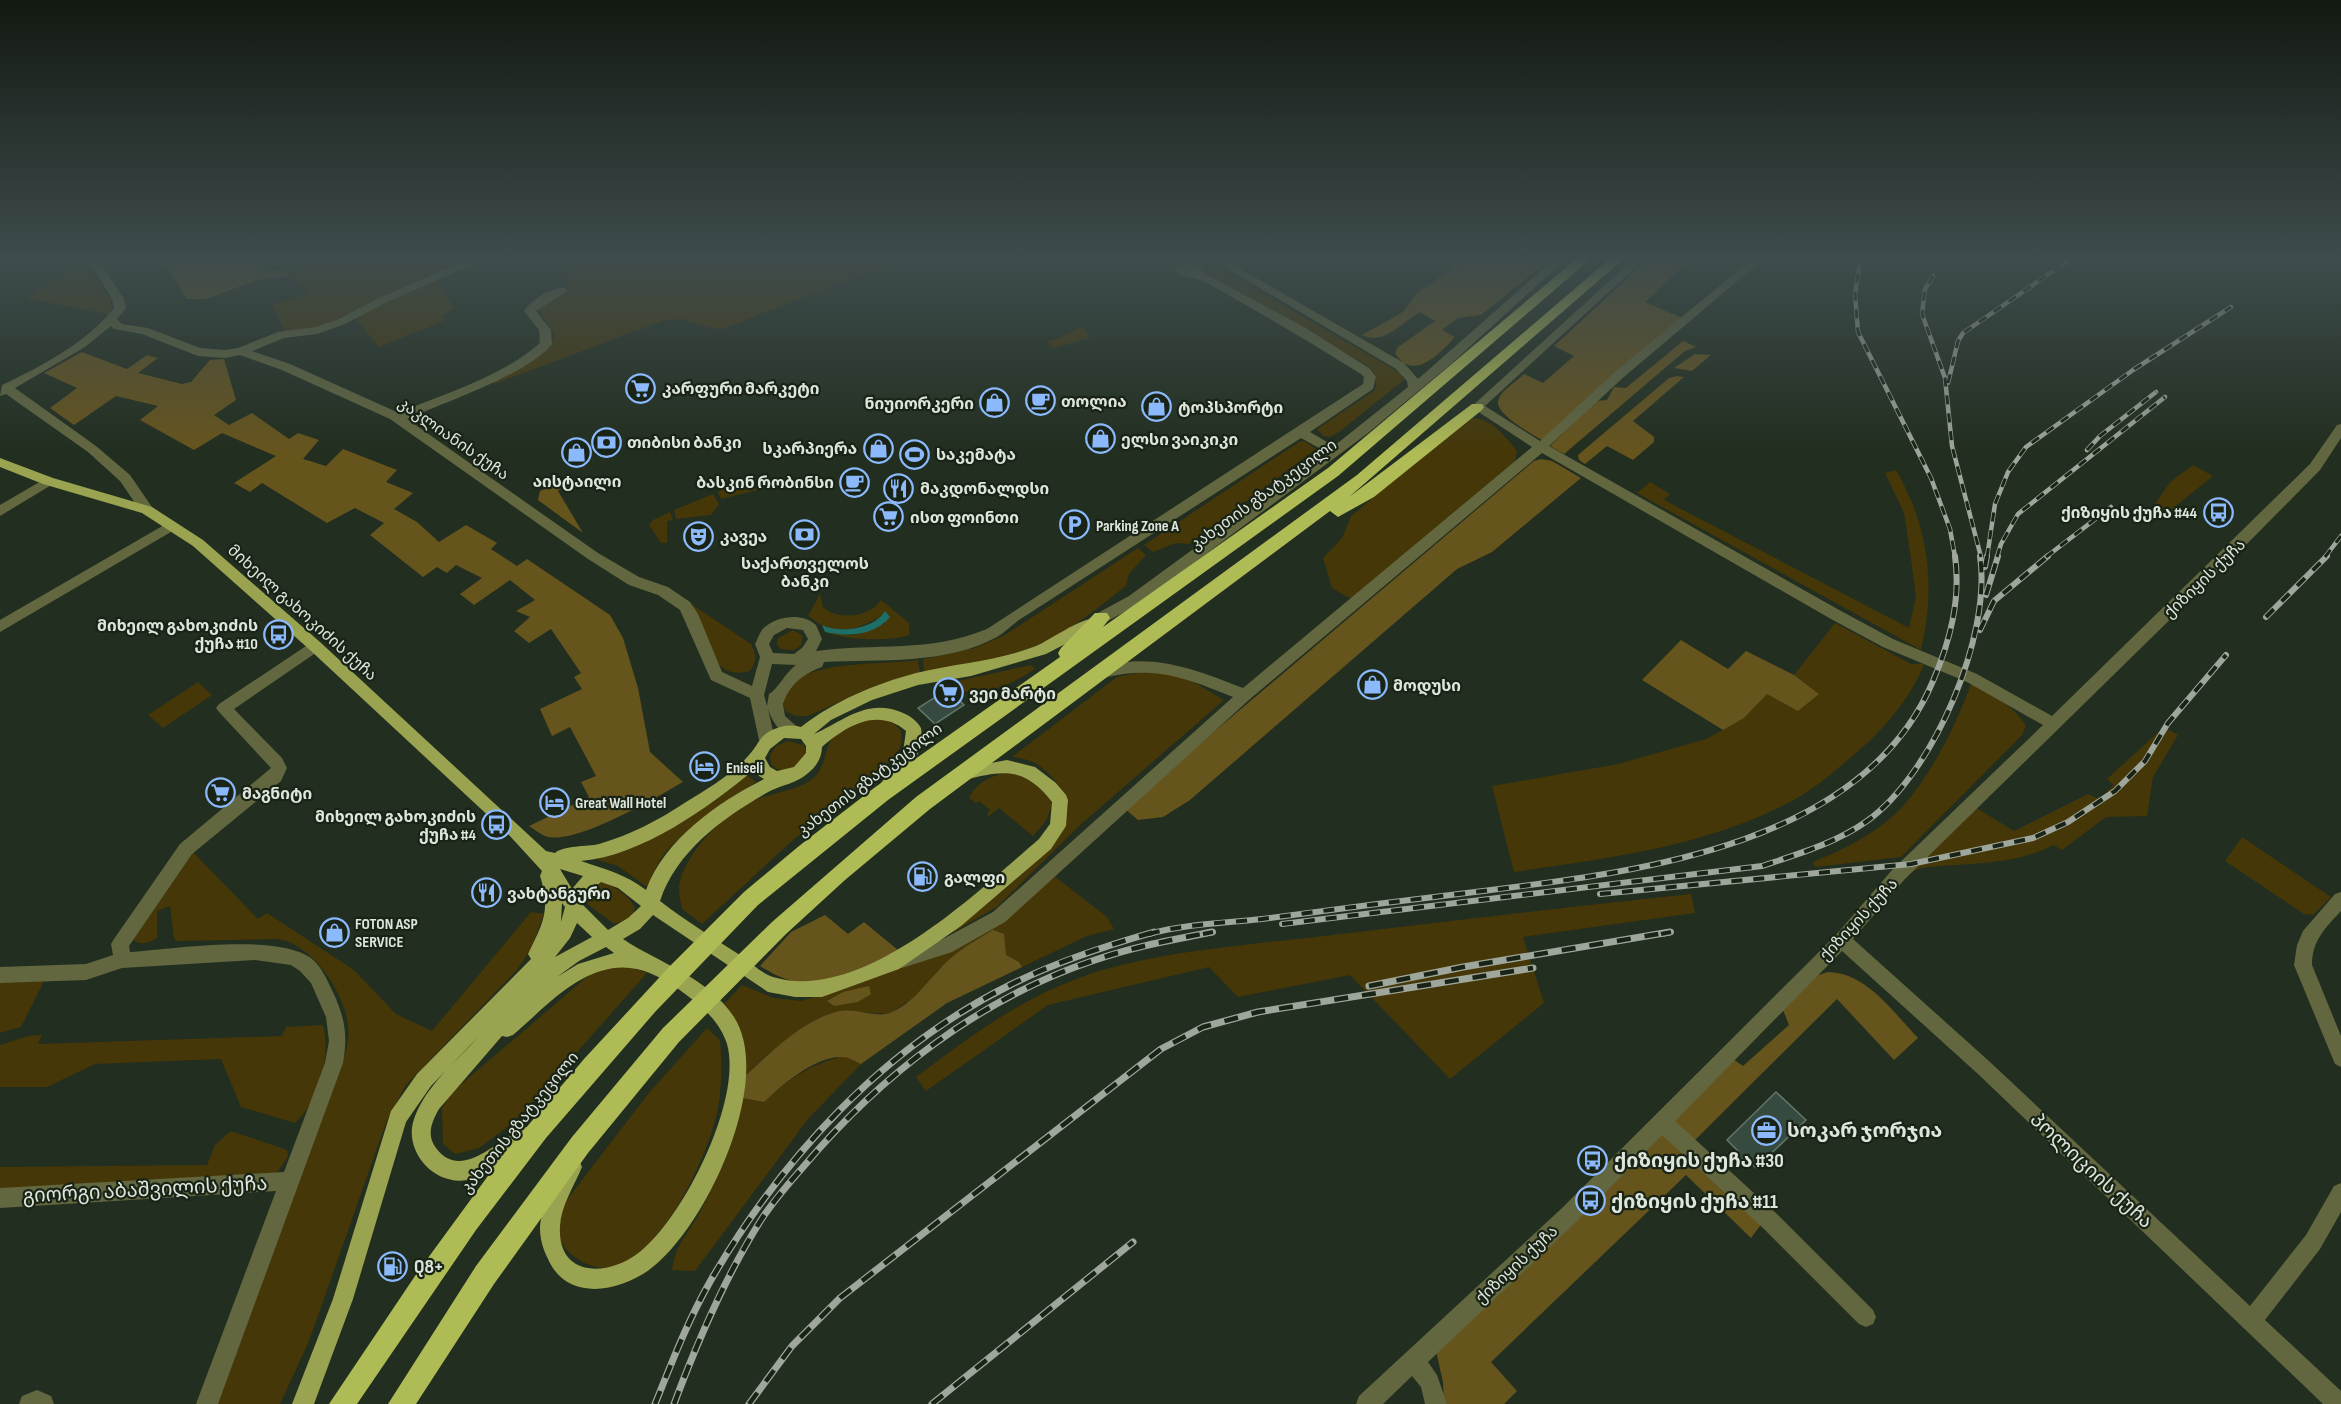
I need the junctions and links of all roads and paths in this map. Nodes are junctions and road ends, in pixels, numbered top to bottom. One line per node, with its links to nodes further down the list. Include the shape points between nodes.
1 (111, 321): 11 (street, კაკლიანის ქუჩა); 12 (street)
2 (342, 322): 13 (street, via 282,335)
3 (537, 322): 19 (street, via 547,337 546,344 537,352 502,373)
4 (1286, 322): 21 (street, via 1365,371 1370,378 1369,386)
5 (1324, 322): 15 (street)
6 (1491, 322): 14 (street)
7 (1510, 322): 38 (highway, კახეთის გზატკეცილი, via 1333,472)
8 (1545, 322): 29 (highway, via 1372,472)
9 (1571, 322): 18 (street)
10 (1683, 322): 22 (street)
11 (130, 330): 12 (street); 13 (street, კაკლიანის ქუჩა, via 144,331 198,352)
12 (81, 344): 17 (street)
13 (241, 351): 19 (street, კაკლიანის ქუჩა)
14 (1448, 360): 15 (street, via 1424,368); 16 (street)
15 (1400, 366): 16 (street, via 1413,380)
16 (1414, 389): 23 (street)
17 (3, 390): 26 (street, via 92,449 125,478)
18 (1478, 407): 22 (street); 29 (highway, via 1368,493)
19 (398, 418): 37 (street, კაკლიანის ქუჩა, via 593,556 685,606 692,614 716,676)
20 (2341, 428): 42 (street, ქიზიყის ქუჩა, via 2315,467)
21 (1301, 433): 23 (street); 33 (street, via 1014,616 1000,630 926,651)
22 (1541, 447): 40 (street); 42 (street, via 1836,615 1888,643 1972,678)
23 (1334, 451): 30 (street, via 1134,600)
24 (0, 462): 25 (main road, მიხეილ გახოკიძის ქუჩა)
25 (48, 481): 26 (main road, მიხეილ გახოკიძის ქუჩა); 27 (street)
26 (147, 510): 28 (main road, მიხეილ გახოკიძის ქუჩა)
27 (0, 511)
28 (171, 526): 31 (street); 32 (main road, მიხეილ გახოკიძის ქუჩა, via 198,543)
29 (1246, 567): 36 (highway)
30 (1101, 618): 38 (highway); 43 (main road, via 1041,650 971,670 917,679 867,696 826,716)
31 (0, 627)
32 (315, 646): 49 (main road, მიხეილ გახოკიძის ქუჩა); 56 (street, via 219,704 279,768 275,776 186,849 120,944)
33 (867, 656): 34 (street, via 816,655); 41 (street, via 801,668 780,690)
34 (790, 660): 35 (street); 35 (street, via 809,651 815,639 807,625 793,622 776,626 766,635 762,644); 41 (street, via 774,695)
35 (766, 664): 37 (street, via 753,680); 39 (street)
36 (1097, 674): 40 (street, via 1122,666 1157,664); 46 (highway)
37 (735, 684): 39 (street)
38 (1037, 684): 48 (highway, კახეთის გზატკეცილი)
39 (757, 695): 44 (street)
40 (1245, 695): 58 (street, via 999,917 946,946)
41 (774, 707): 43 (street, via 778,719)
42 (2052, 723): 55 (street, ქიზიყის ქუჩა, via 1898,875)
43 (803, 736): 44 (main road, via 775,735); 47 (main road, via 813,758 792,776); 48 (main road, via 884,712 907,721 913,728 915,746)
44 (767, 740): 45 (main road)
45 (758, 758): 47 (main road, via 766,773); 49 (main road, via 693,805 644,832 599,852)
46 (962, 774): 58 (main road, via 1015,766 1039,775 1060,800 1058,826 1045,844 1002,883 956,921); 65 (highway, via 885,834 779,928 671,1035)
47 (783, 777): 53 (main road, via 733,805 688,840 662,873)
48 (881, 794): 64 (highway, კახეთის გზატკეცილი, via 735,914 638,1016)
49 (541, 856): 50 (main road); 52 (main road, მიხეილ გახოკიძის ქუჩა); 60 (main road, via 554,891 553,927)
50 (601, 873): 52 (main road, via 585,883); 53 (main road, via 623,882)
51 (2341, 899): 62 (street, via 2304,941 2302,951 2303,965)
52 (573, 901): 54 (main road, via 588,923); 60 (main road, via 565,933)
53 (648, 903): 54 (main road, via 644,915 629,928); 58 (main road, via 768,984 822,988)
54 (607, 937): 57 (main road); 61 (main road, via 562,963 526,995)
55 (1842, 940): 63 (street, ქიზიყის ქუჩა); 70 (street, პოლიციის ქუჩა, via 1984,1068)
56 (122, 960): 59 (street, გიორგი აბაშვილის ქუჩა, via 86,972); 66 (street, გიორგი აბაშვილის ქუჩა, via 255,952 294,958 316,976 335,1017 338,1041 334,1063)
57 (647, 962): 61 (main road, via 619,957 589,966); 65 (main road, via 705,998 728,1023 738,1048 734,1103 710,1171 688,1210 655,1253 625,1274 597,1281 575,1275 555,1257 550,1243 550,1224)
58 (893, 963)
59 (0, 975)
60 (513, 989): 77 (main road, via 424,1080 398,1118 343,1299)
61 (477, 1053): 64 (main road, via 437,1096 422,1122 426,1150 440,1168 467,1170 486,1163)
62 (2341, 1058)
63 (1661, 1121): 69 (street, via 1771,1222); 71 (street, ქიზიყის ქუჩა, via 1562,1222)
64 (542, 1126): 72 (highway, კახეთის გზატკეცილი)
65 (580, 1145): 80 (highway, via 485,1275)
66 (290, 1181): 68 (street, გიორგი აბაშვილის ქუჩა); 76 (street, გიორგი აბაშვილის ქუჩა)
67 (2341, 1193): 70 (street, via 2313,1242)
68 (0, 1198)
69 (1866, 1317)
70 (2252, 1322): 73 (street, პოლიციის ქუჩა)
71 (1413, 1360): 81 (street, ქიზიყის ქუჩა); 82 (street, via 1430,1382)
72 (357, 1381): 78 (highway); 79 (highway, კახეთის გზატკეცილი)
73 (2335, 1394)
74 (30, 1404): 75 (street)
75 (43, 1404)
76 (207, 1404)
77 (303, 1404)
78 (333, 1404)
79 (342, 1404)
80 (401, 1404)
81 (1367, 1404)
82 (1436, 1404)

